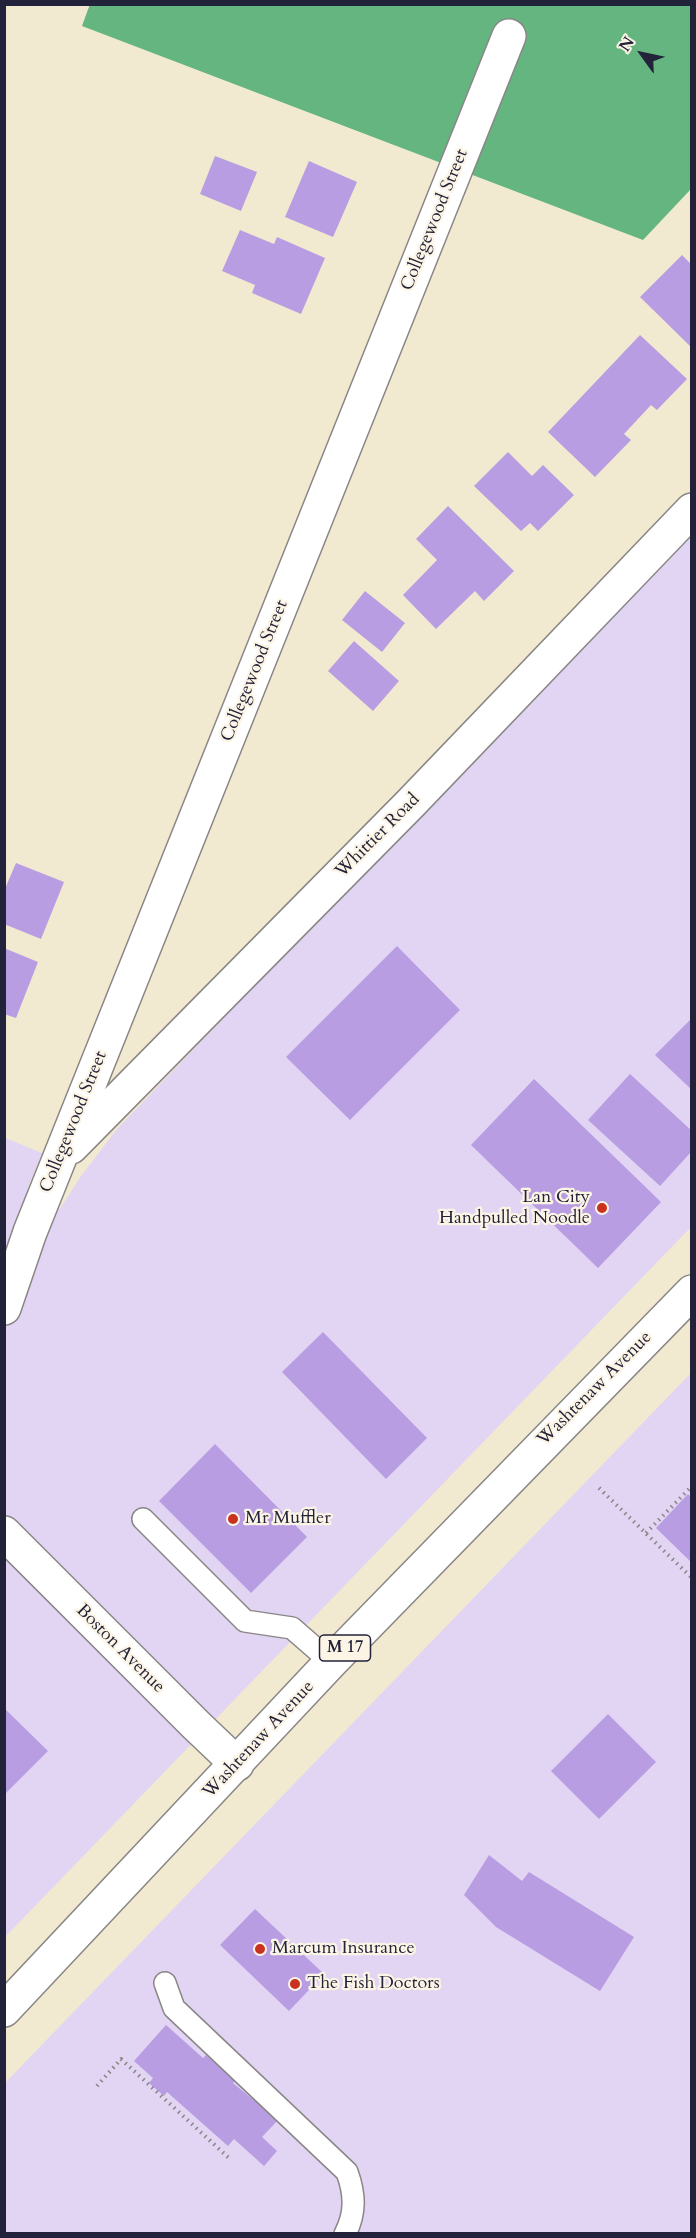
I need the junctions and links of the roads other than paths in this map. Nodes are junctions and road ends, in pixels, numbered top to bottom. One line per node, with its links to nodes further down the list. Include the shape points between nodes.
1 (509, 36): 3 (street, Collegewood Street)
2 (692, 510): 3 (street, Whittier Road, via 410,804)
3 (60, 1158): 5 (street, Collegewood Street)
4 (692, 1292): 8 (street, Washtenaw Avenue / M 17)
5 (4, 1308)
6 (143, 1519): 8 (lane, via 245,1621 292,1628)
7 (4, 1533): 9 (street, Boston Avenue)
8 (331, 1662): 9 (street, Washtenaw Avenue / M 17)
9 (237, 1764): 11 (street, Washtenaw Avenue / M 17)
10 (165, 1983): 12 (lane, via 174,2008 347,2172 354,2202 353,2217)
11 (4, 2010)
12 (345, 2234)

